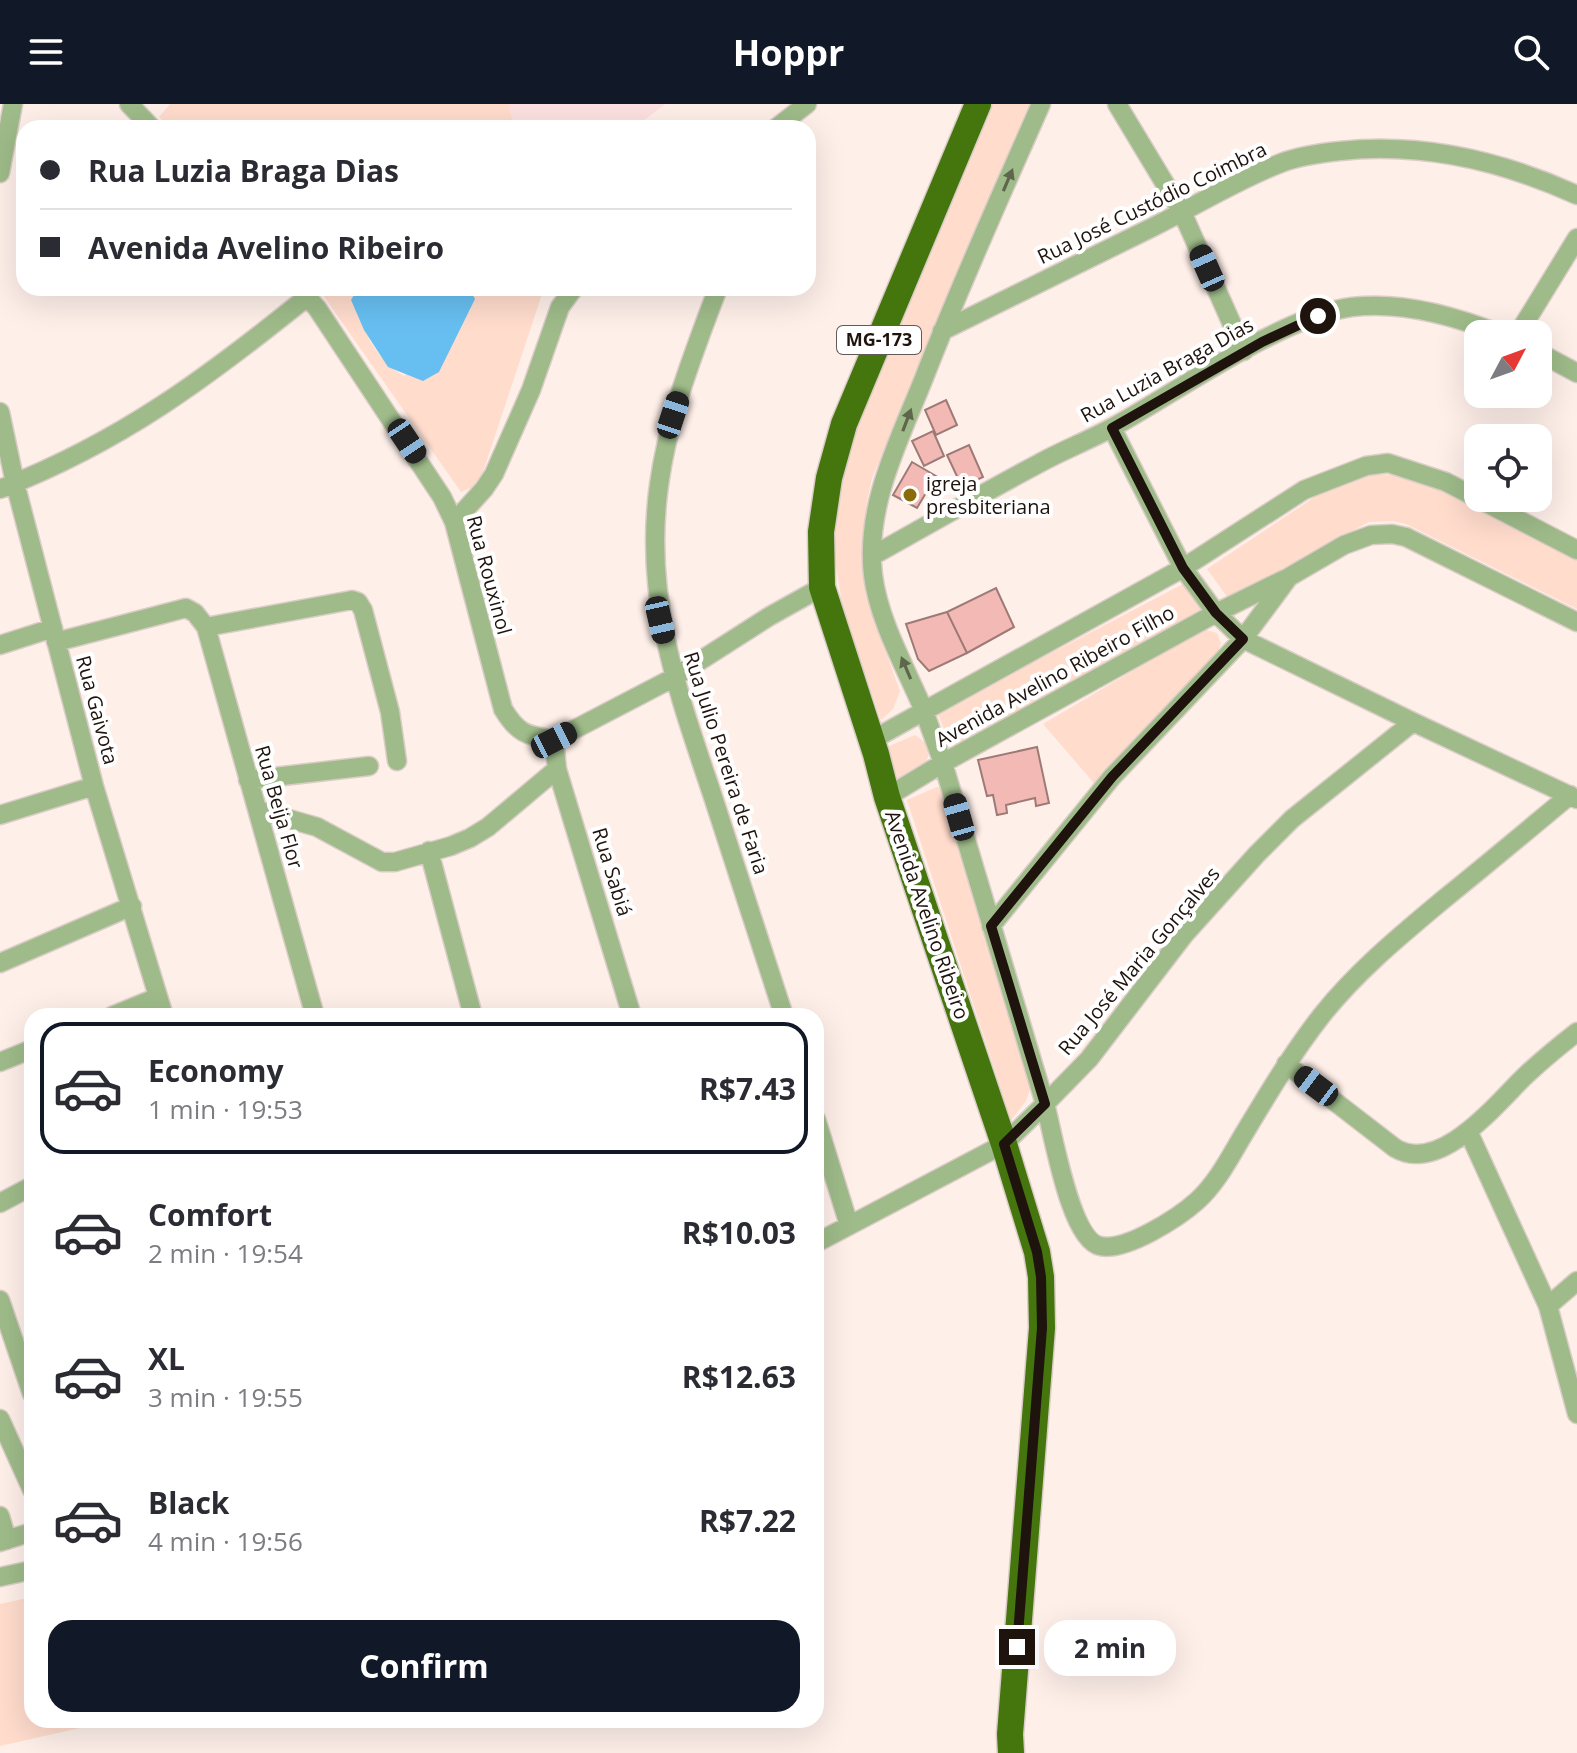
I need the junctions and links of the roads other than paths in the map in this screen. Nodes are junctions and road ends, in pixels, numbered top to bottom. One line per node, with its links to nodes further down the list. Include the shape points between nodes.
1 (13, 104): 9 (street)
2 (129, 104): 7 (street)
3 (807, 104): 8 (street)
4 (978, 104): 31 (highway, Avenida Avelino Ribeiro / MG-173, via 844,424 821,532)
5 (1041, 104): 19 (street, MG-173, one-way to 5)
6 (1117, 104): 11 (street)
7 (144, 120)
8 (788, 120)
9 (0, 173)
10 (1577, 195): 11 (street, Rua José Custódio Coimbra, via 1484,161 1374,147 1283,162)
11 (1182, 212): 19 (street, Rua José Custódio Coimbra); 20 (street)
12 (1577, 238): 17 (street)
13 (299, 296): 25 (street, via 234,356 140,421)
14 (306, 296): 26 (street, Rua Rouxinol, via 425,467)
15 (568, 296): 26 (street, via 494,474)
16 (715, 296): 38 (street, Rua Julio Pereira de Faria, via 673,415 659,486 656,577)
17 (1527, 320)
18 (1464, 323): 20 (street, Rua Luzia Braga Dias, via 1431,312 1352,307 1318,316)
19 (942, 331): 28 (street, MG-173, one-way to 19, via 881,487)
20 (1244, 351): 24 (street, Rua Luzia Braga Dias)
21 (1552, 360): 22 (street)
22 (1577, 373)
23 (0, 412): 25 (street, Rua Gaivota)
24 (1112, 428): 28 (street, Rua Luzia Braga Dias); 29 (street)
25 (8, 486): 35 (street, Rua Gaivota)
26 (454, 522): 41 (street, Rua Rouxinol, via 503,709 525,735)
27 (1577, 550): 29 (street, Avenida Avelino Ribeiro Filho, via 1446,482 1388,463 1340,474 1304,490)
28 (874, 555): 39 (street, MG-173, one-way to 28, via 878,602)
29 (1183, 568): 32 (street); 39 (street, Avenida Avelino Ribeiro Filho)
30 (1289, 577): 32 (street, Avenida Avelino Ribeiro Filho); 34 (street, Avenida Avelino Ribeiro Filho, via 1344,545 1392,534); 36 (street, Avenida Avelino Ribeiro Filho)
31 (822, 587): 38 (street); 42 (highway, Avenida Avelino Ribeiro / MG-173)
32 (1216, 613): 36 (street); 44 (street, Avenida Avelino Ribeiro Filho)
33 (201, 620): 35 (street, via 186,608); 43 (street, via 358,602 390,712); 47 (street, Rua Beija Flor)
34 (1577, 622)
35 (55, 635): 37 (street); 48 (street, Rua Gaivota)
36 (1243, 639): 40 (street); 55 (street, Avenida Avelino Ribeiro Filho, via 1112,777)
37 (0, 645)
38 (673, 678): 41 (street); 63 (street, Rua Julio Pereira de Faria)
39 (924, 711): 42 (street, Avenida Avelino Ribeiro Filho); 44 (street)
40 (1413, 722): 50 (street); 68 (street, Rua José Maria Gonçalves, via 1292,819 1257,854)
41 (554, 740): 46 (street, Rua Sabiá)
42 (872, 740): 49 (highway, Avenida Avelino Ribeiro / MG-173)
43 (397, 761)
44 (943, 763): 49 (street, Avenida Avelino Ribeiro Filho); 55 (street)
45 (369, 766): 47 (street)
46 (557, 769): 53 (street, via 488,827); 62 (street, Rua Sabiá)
47 (248, 780): 51 (street, Rua Beija Flor)
48 (94, 786): 52 (street); 54 (street, Rua Gaivota)
49 (887, 797): 70 (highway, Avenida Avelino Ribeiro / MG-173)
50 (1574, 797): 67 (street, via 1401,935 1323,1014)
51 (258, 810): 53 (street, via 317,827 382,862); 60 (street, Rua Beija Flor)
52 (0, 815)
53 (429, 851): 61 (street)
54 (132, 906): 56 (street); 57 (street, Rua Gaivota)
55 (991, 926): 68 (street)
56 (0, 963)
57 (158, 997): 58 (street); 59 (street, Rua Gaivota)
58 (131, 1008)
59 (161, 1008)
60 (313, 1008)
61 (471, 1008)
62 (630, 1008)
63 (781, 1008)
64 (1577, 1032): 69 (street)
65 (24, 1052): 66 (street)
66 (0, 1062)
67 (1286, 1064): 68 (street, via 1200,1199 1149,1232 1108,1247 1092,1243 1074,1215); 69 (street, via 1403,1153 1422,1155)
68 (1045, 1104): 70 (street, Rua José Maria Gonçalves)
69 (1469, 1133): 78 (street)
70 (1004, 1144): 74 (street, Rua José Maria Gonçalves); 88 (highway, Avenida Avelino Ribeiro / MG-173, via 1037,1252 1042,1328)
71 (824, 1145): 74 (street)
72 (24, 1190): 73 (street)
73 (0, 1203)
74 (849, 1225): 75 (street, Rua José Maria Gonçalves)
75 (824, 1239)
76 (1577, 1281): 78 (street)
77 (0, 1300): 79 (street)
78 (1548, 1306): 80 (street)
79 (24, 1360)
80 (1577, 1414)
81 (0, 1419): 82 (street)
82 (24, 1472)
83 (0, 1516): 85 (street)
84 (24, 1534): 85 (street)
85 (3, 1541)
86 (24, 1572): 87 (street)
87 (0, 1577)
88 (1011, 1753)

